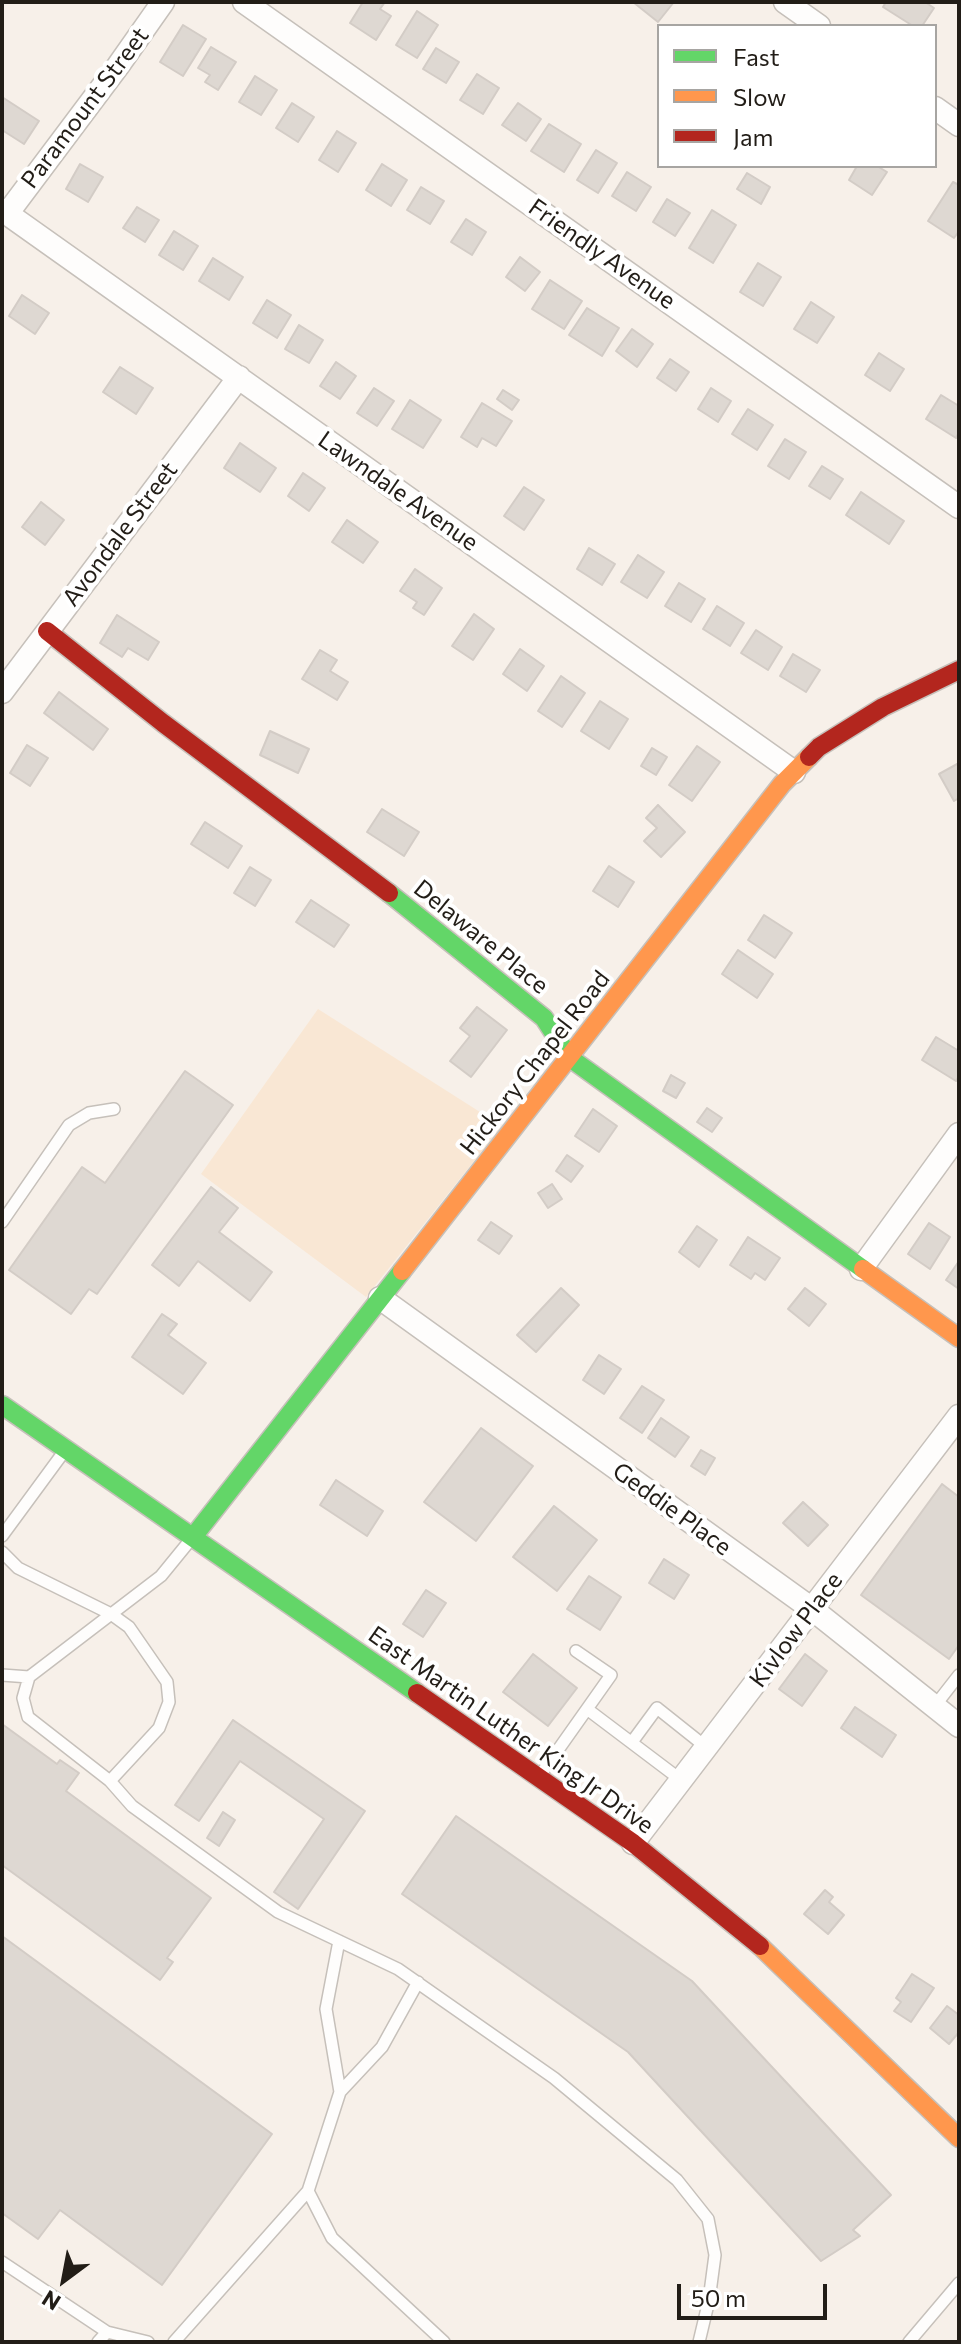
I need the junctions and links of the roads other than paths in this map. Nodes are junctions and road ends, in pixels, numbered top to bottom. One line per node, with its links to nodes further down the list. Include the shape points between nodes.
1 (163, 2): 7 (street, Paramount Street)
2 (244, 2): 9 (street, Friendly Avenue)
3 (785, 2): 4 (street)
4 (816, 24)
5 (937, 109): 6 (street)
6 (959, 125)
7 (4, 212): 8 (street, Lawndale Avenue)
8 (239, 377): 10 (street, Avondale Street); 13 (street, Lawndale Avenue)
9 (959, 507)
10 (47, 631): 12 (street, Avondale Street); 14 (street, Delaware Place, via 544,1018)
11 (959, 670): 13 (street, Hickory Chapel Road, via 883,707 819,747)
12 (2, 692)
13 (794, 772): 14 (street, Hickory Chapel Road)
14 (570, 1058): 18 (street, Delaware Place); 19 (street, Hickory Chapel Road)
15 (114, 1109): 17 (lane, via 89,1113 69,1125)
16 (959, 1134): 18 (street)
17 (2, 1222)
18 (861, 1269): 20 (street, Delaware Place)
19 (380, 1298): 25 (street, Hickory Chapel Road); 27 (street, Geddie Place)
20 (959, 1338)
21 (2, 1405): 23 (street, East Martin Luther King Jr Drive)
22 (959, 1416): 27 (street, Kivlow Place)
23 (66, 1449): 24 (lane); 25 (street, East Martin Luther King Jr Drive)
24 (2, 1536)
25 (193, 1537): 28 (lane, via 161,1576); 38 (street, East Martin Luther King Jr Drive)
26 (2, 1552): 28 (lane, via 18,1568)
27 (812, 1609): 33 (street, Geddie Place); 37 (street, Kivlow Place)
28 (111, 1614): 32 (lane); 40 (lane, via 129,1627 167,1682 169,1702 159,1728)
29 (576, 1651): 34 (lane, via 611,1675)
30 (2, 1675): 32 (lane)
31 (959, 1675): 33 (lane)
32 (29, 1677): 40 (lane, via 23,1698 28,1717)
33 (934, 1707): 35 (street, Geddie Place)
34 (587, 1709): 36 (lane); 38 (lane)
35 (959, 1726)
36 (632, 1742): 37 (lane, via 657,1708); 39 (lane)
37 (706, 1747): 39 (street, Kivlow Place)
38 (538, 1778): 41 (street, East Martin Luther King Jr Drive)
39 (681, 1780): 41 (street, Kivlow Place)
40 (110, 1781): 42 (lane, via 132,1806 278,1912)
41 (633, 1843): 45 (street, East Martin Luther King Jr Drive, via 747,1934)
42 (339, 1941): 43 (lane); 44 (lane, via 326,2009)
43 (418, 1982): 44 (lane, via 382,2047); 54 (lane, via 554,2078 677,2180 708,2219 715,2255)
44 (340, 2092): 46 (lane)
45 (959, 2138)
46 (308, 2191): 52 (lane); 53 (lane, via 332,2238)
47 (2, 2262): 49 (lane)
48 (959, 2283): 55 (lane)
49 (107, 2332): 50 (lane); 51 (lane)
50 (98, 2342)
51 (148, 2342)
52 (174, 2342)
53 (444, 2342)
54 (699, 2342)
55 (909, 2342)

